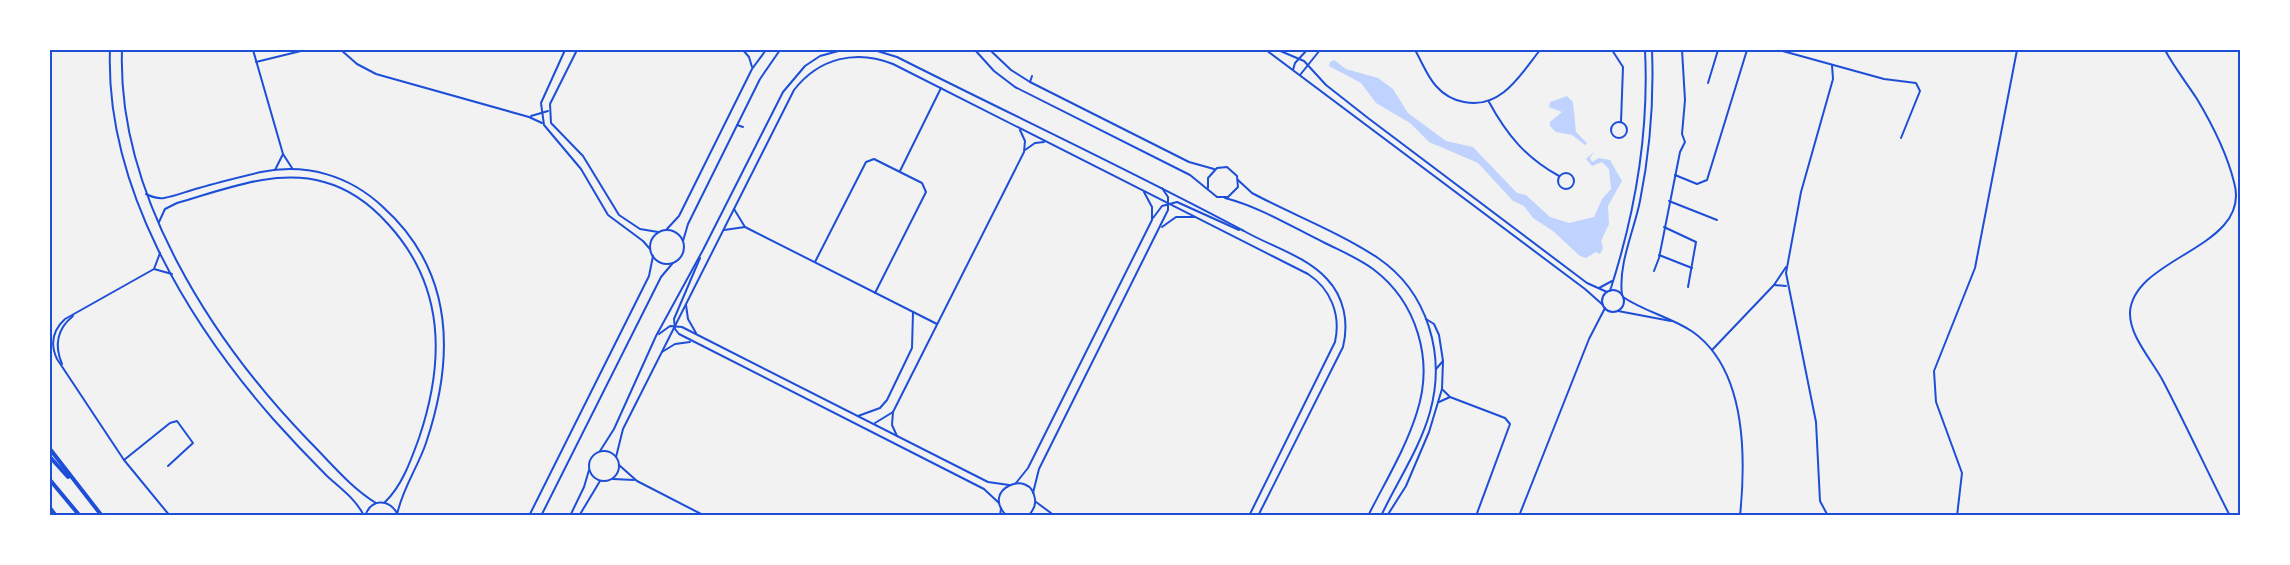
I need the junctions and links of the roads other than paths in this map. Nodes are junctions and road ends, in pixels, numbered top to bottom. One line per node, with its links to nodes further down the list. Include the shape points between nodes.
1 (110, 50): 88 (street, via 112,104 119,144 135,195)
2 (122, 50): 70 (street, via 125,112)
3 (253, 50): 33 (street)
4 (304, 50): 33 (street)
5 (341, 50): 50 (street, via 376,74)
6 (566, 50): 49 (street, via 543,98)
7 (577, 50): 48 (street)
8 (743, 50): 36 (street)
9 (766, 50): 36 (street)
10 (780, 50): 37 (street)
11 (842, 50): 89 (street, via 813,61 788,85)
12 (874, 50): 67 (street, via 897,57)
13 (975, 50): 45 (street, via 1004,80)
14 (990, 50): 42 (street)
15 (1266, 50): 38 (street)
16 (1278, 50): 32 (street)
17 (1307, 50): 32 (street)
18 (1319, 50): 34 (street)
19 (1415, 50): 46 (street, via 1431,80 1445,94 1463,102)
20 (1539, 50): 46 (street, via 1507,90)
21 (1612, 50): 51 (street, via 1623,67)
22 (1645, 50): 99 (street, via 1640,163)
23 (1652, 50): 106 (street, via 1649,145 1623,269)
24 (1682, 50): 64 (street, via 1685,142)
25 (1718, 50): 43 (street)
26 (1747, 50): 64 (street, via 1707,180 1697,184)
27 (1779, 50): 31 (street)
28 (1795, 50): 31 (street)
29 (2017, 50): 175 (street, via 1975,268 1934,371 1936,402 1962,473)
30 (2165, 50): 176 (street, via 2212,126 2236,197 2229,216 2212,235 2143,282 2133,300 2130,320)
31 (1793, 55): 35 (street)
32 (1299, 59): 34 (street); 38 (street)
33 (256, 62): 59 (street)
34 (1308, 65): 40 (street); 103 (street, via 1326,85 1368,118)
35 (1832, 65): 56 (street, via 1918,85 1919,93); 94 (street, via 1833,79 1807,167)
36 (752, 69): 82 (street, via 679,216)
37 (766, 69): 39 (street); 52 (street)
38 (1293, 70): 40 (street)
39 (772, 72)
40 (1300, 75): 108 (street)
41 (1032, 76): 42 (street)
42 (1030, 82): 61 (street, via 1189,162)
43 (1708, 83)
44 (941, 88): 55 (street); 63 (street); 74 (street, via 868,57 843,58 819,67 805,77 790,97)
45 (1037, 99): 47 (street); 68 (street, via 1190,175)
46 (1489, 102): 65 (street, via 1518,147)
47 (1034, 105)
48 (549, 111): 49 (street); 84 (street, via 553,126 583,156 619,215 640,229)
49 (541, 114): 50 (street); 53 (street)
50 (525, 116): 53 (street)
51 (1621, 122): 51 (street, via 1610,128 1616,138 1626,133)
52 (738, 124): 54 (street); 86 (street)
53 (544, 125): 87 (street, via 581,168 608,215)
54 (743, 127)
55 (1019, 128): 57 (street); 58 (street, via 1024,137)
56 (1901, 138)
57 (1047, 142): 58 (street, via 1032,144); 69 (street)
58 (1024, 152): 113 (street)
59 (282, 154): 60 (street); 62 (street)
60 (293, 168): 62 (street); 151 (street, via 337,177 373,198 412,240 438,291 444,337 439,392 426,443 402,496)
61 (1214, 169): 66 (street, via 1231,169); 68 (street, via 1208,178)
62 (275, 170): 70 (street, via 166,198)
63 (900, 171): 92 (street, via 874,159 866,162); 105 (street, via 922,183 926,192)
64 (1675, 175): 72 (street)
65 (1559, 176): 65 (street, via 1561,187 1572,186 1574,179 1569,174)
66 (1238, 180): 71 (street, via 1236,190); 111 (street, via 1252,193 1386,264 1410,289)
67 (1161, 187): 73 (street); 85 (street)
68 (1208, 188): 71 (street, via 1217,197)
69 (1142, 190): 73 (street); 76 (street, via 1150,202)
70 (146, 194): 78 (street)
71 (1225, 198): 168 (street, via 1251,206 1366,264 1391,286 1412,316 1423,356 1420,402)
72 (1669, 201): 77 (street); 80 (street)
73 (1168, 203): 75 (street); 76 (street, via 1160,207); 81 (street); 85 (street, via 1180,204)
74 (734, 208): 79 (street); 83 (street)
75 (1197, 217): 81 (street, via 1176,218); 166 (street, via 1314,278 1329,295 1337,318 1330,353)
76 (1152, 220): 141 (street, via 1031,462)
77 (1717, 220)
78 (159, 222): 146 (street, via 203,303 249,372 315,447); 147 (street, via 165,209 177,202 253,183 302,178 327,182 350,192 399,236 428,288 435,323 435,351 430,394 419,435 405,471)
79 (745, 227): 83 (street); 92 (street)
80 (1663, 227): 90 (street); 95 (street, via 1695,241)
81 (1160, 229): 144 (street, via 1039,469)
82 (666, 230): 84 (street); 86 (street, via 676,232)
83 (723, 231): 107 (street)
84 (658, 232): 87 (street)
85 (1245, 232): 167 (street, via 1322,274 1337,294 1346,323 1338,358)
86 (683, 240): 93 (street, via 682,256)
87 (650, 249): 91 (street)
88 (160, 250): 96 (street); 98 (street)
89 (703, 250): 114 (street); 116 (street)
90 (1659, 255): 95 (street); 97 (street)
91 (653, 256): 93 (street, via 659,262); 157 (street, via 649,276)
92 (815, 262): 105 (street)
93 (672, 264): 158 (street, via 661,277)
94 (1786, 267): 100 (street); 101 (street)
95 (1692, 268): 102 (street)
96 (154, 269): 98 (street); 133 (street, via 62,321 53,338 56,356)
97 (1654, 271)
98 (173, 274): 156 (street, via 252,393)
99 (1614, 278): 103 (street); 104 (street)
100 (1774, 285): 101 (street); 118 (street)
101 (1786, 286): 174 (street, via 1814,411 1820,501)
102 (1688, 287)
103 (1597, 288): 104 (street)
104 (1609, 291): 106 (street); 108 (street, via 1603,298)
105 (875, 293): 110 (street)
106 (1623, 296): 109 (street, via 1623,305); 112 (street)
107 (687, 302): 114 (street); 115 (street, via 688,319)
108 (1604, 307): 109 (street); 172 (street)
109 (1617, 311): 112 (street)
110 (913, 312): 113 (street); 126 (street, via 912,348 888,400 880,408)
111 (1426, 319): 120 (street, via 1437,330); 121 (street)
112 (1672, 322): 118 (street, via 1692,332)
113 (937, 324): 125 (street)
114 (674, 326): 115 (street); 116 (street); 117 (street); 119 (street)
115 (698, 335): 126 (street)
116 (656, 336): 130 (street)
117 (693, 342): 119 (street, via 675,344); 148 (street, via 984,489)
118 (1712, 350): 173 (street, via 1727,376 1736,411 1742,471)
119 (660, 354): 132 (street, via 621,433)
120 (1443, 361): 121 (street); 122 (street)
121 (1436, 369): 169 (street, via 1427,423)
122 (1442, 389): 123 (street); 124 (street)
123 (1450, 397): 124 (street); 171 (street, via 1505,418 1510,424)
124 (1439, 402): 170 (street, via 1406,486)
125 (893, 412): 127 (street); 128 (street, via 892,425)
126 (858, 416): 127 (street)
127 (873, 424): 128 (street)
128 (898, 436): 142 (street, via 988,482)
129 (50, 450): 143 (highway)
130 (600, 451): 132 (street); 136 (street, via 591,457)
131 (50, 457): 143 (highway)
132 (616, 457): 134 (street)
133 (124, 460): 135 (street, via 177,421 193,443); 155 (street)
134 (619, 465): 137 (street); 140 (street)
135 (168, 466)
136 (589, 470): 139 (street); 159 (street)
137 (611, 479): 139 (street); 140 (street)
138 (50, 480): 153 (highway)
139 (600, 481): 160 (street)
140 (637, 481): 161 (street)
141 (1016, 483): 142 (street); 144 (street, via 1024,484)
142 (1009, 485): 148 (street, via 1000,495)
143 (84, 492): 154 (highway)
144 (1034, 493): 145 (street)
145 (1035, 501): 164 (street); 165 (street)
146 (376, 502): 147 (street); 156 (street)
147 (385, 502): 151 (street)
148 (999, 503): 150 (street)
149 (50, 508): 152 (highway)
150 (1000, 508): 162 (street); 163 (street)
151 (398, 515)
152 (56, 516)
153 (80, 516)
154 (102, 516)
155 (170, 516)
156 (365, 516)
157 (529, 516)
158 (541, 516)
159 (570, 516)
160 (579, 516)
161 (705, 516)
162 (1000, 516)
163 (1007, 516)
164 (1028, 516)
165 (1055, 516)
166 (1249, 516)
167 (1258, 516)
168 (1368, 516)
169 (1381, 516)
170 (1387, 516)
171 (1476, 516)
172 (1519, 516)
173 (1740, 516)
174 (1828, 516)
175 (1957, 516)
176 (2230, 516)

